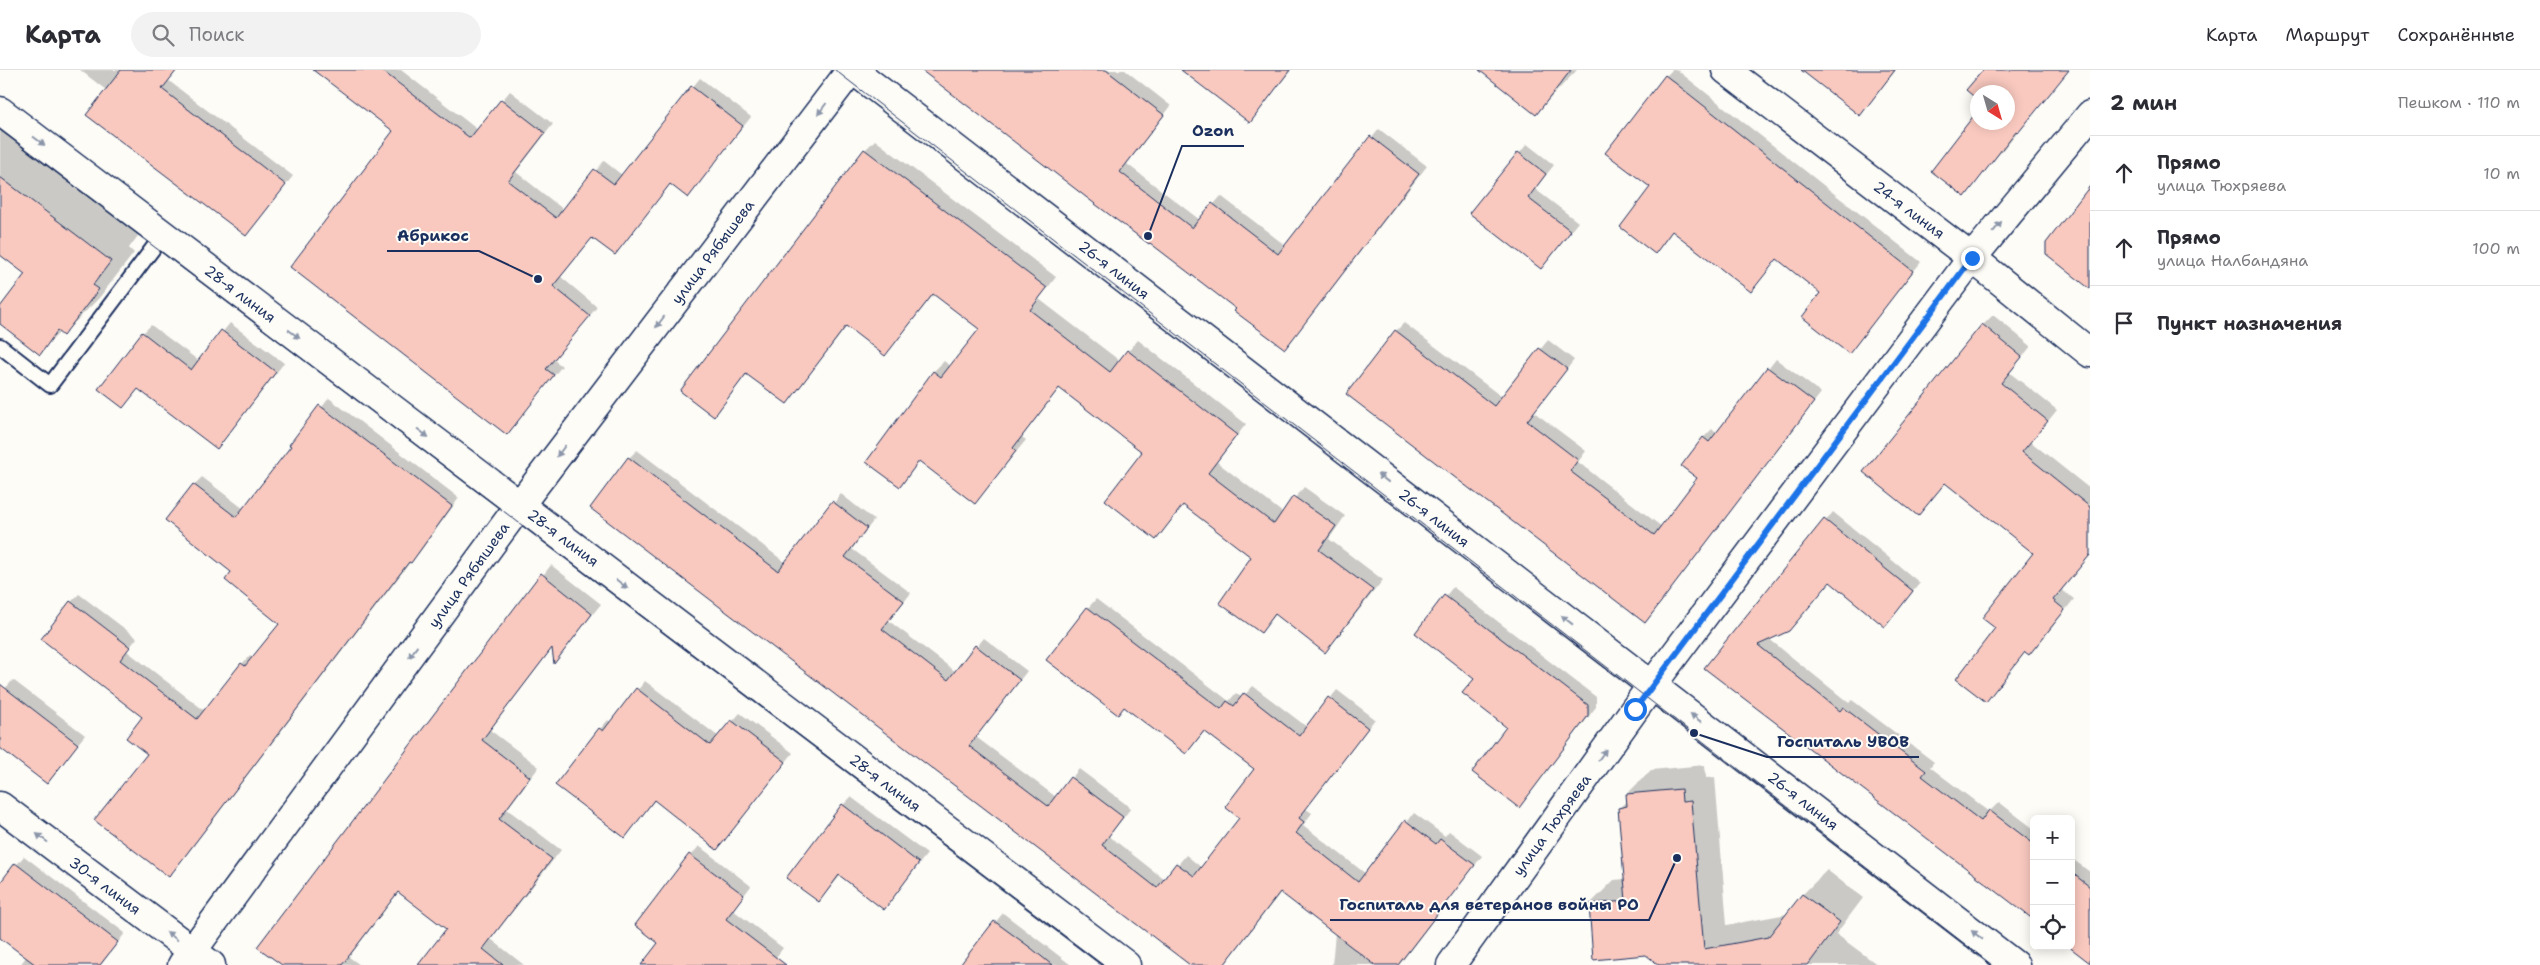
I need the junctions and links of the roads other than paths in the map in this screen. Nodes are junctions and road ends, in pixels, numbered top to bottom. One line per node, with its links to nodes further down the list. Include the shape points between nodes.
1 (852, 70): 9 (street, улица Рябышева, one-way to 9); 10 (street, 26-я линия, one-way to 1)
2 (1726, 70): 6 (street, 24-я линия)
3 (0, 111): 5 (street, 28-я линия, one-way to 5)
4 (2090, 115): 6 (street, улица Тюхряева, one-way to 4)
5 (163, 235): 7 (lane, via 50,385); 9 (street, 28-я линия, one-way to 9)
6 (1972, 258): 8 (street, 24-я линия); 10 (street, улица Тюхряева)
7 (0, 346)
8 (2090, 353)
9 (519, 506): 12 (street, улица Рябышева, one-way to 12); 13 (street, 28-я линия, one-way to 13)
10 (1652, 685): 14 (street, улица Тюхряева, one-way to 10); 15 (street, 26-я линия, one-way to 10)
11 (0, 806): 12 (street, 30-я линия, one-way to 11)
12 (195, 960)
13 (1126, 965)
14 (1452, 965)
15 (2015, 965)

